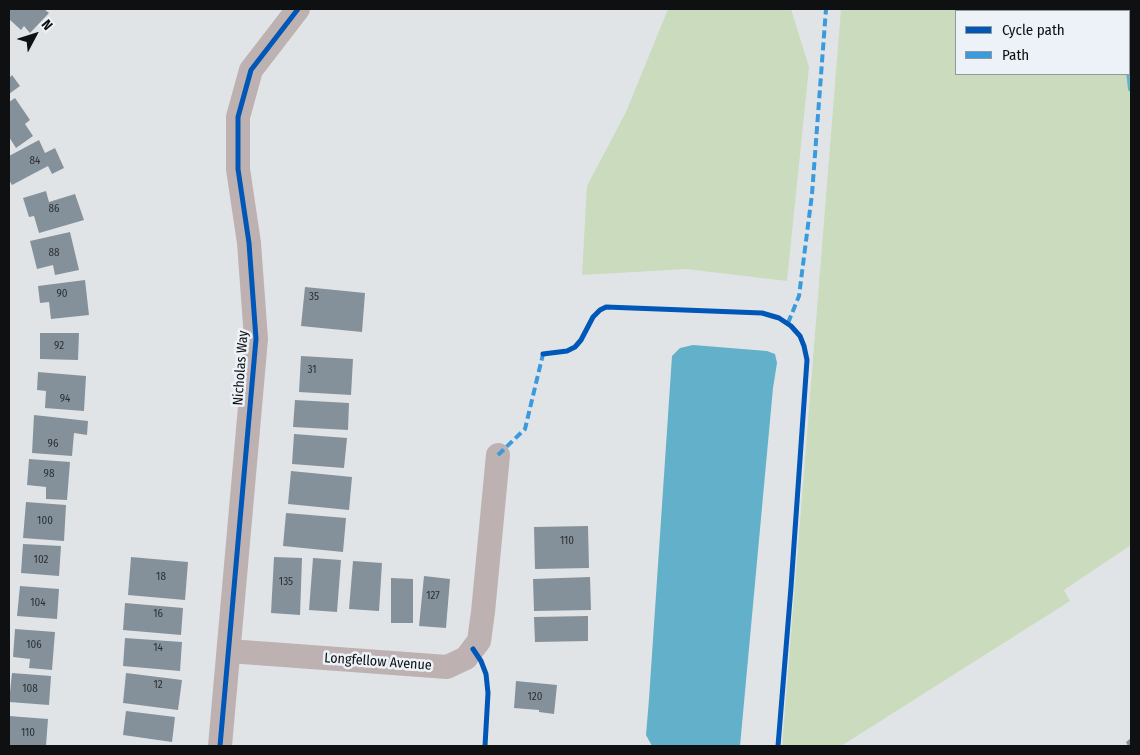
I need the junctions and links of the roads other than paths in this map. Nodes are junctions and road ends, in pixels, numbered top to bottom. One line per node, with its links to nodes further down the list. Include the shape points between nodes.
1 (298, 9): 3 (street, Nicholas Way, via 251,70 238,118 238,169 249,243 256,339)
2 (498, 455): 3 (street, Longfellow Avenue, via 479,641 466,658 446,667)
3 (229, 651): 4 (street, Nicholas Way)
4 (220, 746)

